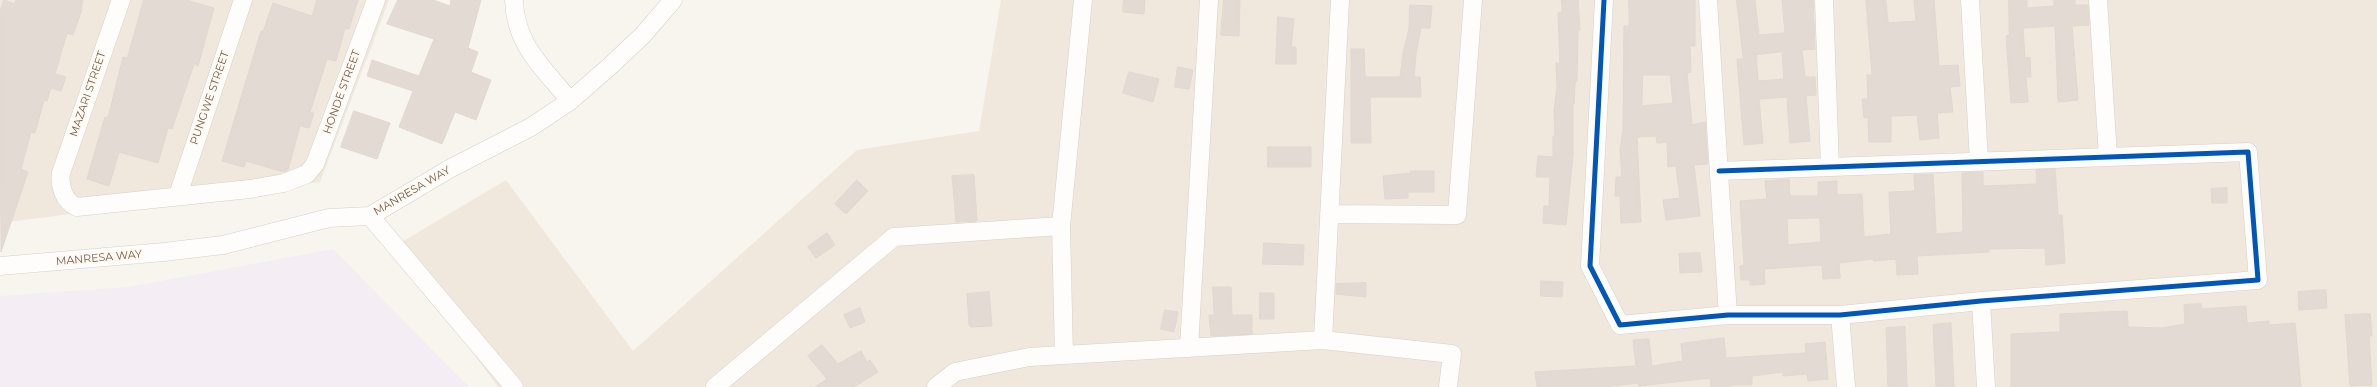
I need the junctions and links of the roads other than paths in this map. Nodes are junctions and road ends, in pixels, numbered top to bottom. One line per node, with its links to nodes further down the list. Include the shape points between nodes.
1 (121, 0): 20 (street, MAZARI STREET, via 60,179 68,201 77,207)
2 (243, 0): 20 (street, PUNGWE STREET)
3 (376, 0): 20 (street, HONDE STREET, via 310,172 299,178 250,189)
4 (514, 0): 15 (street, via 514,18 522,42)
5 (673, 0): 15 (street, MANRESA WAY, via 632,46)
6 (1083, 0): 23 (street)
7 (1209, 0): 29 (street)
8 (1340, 0): 21 (street)
9 (1473, 0): 21 (street, via 1457,215)
10 (1604, 0): 26 (street, via 1590,266 1620,325)
11 (1708, 0): 19 (street)
12 (1824, 0): 18 (street)
13 (1970, 0): 17 (street)
14 (2098, 0): 16 (street)
15 (570, 101): 22 (street, MANRESA WAY, via 531,127 451,168)
16 (2108, 156): 17 (street); 25 (street, via 2248,152 2258,280)
17 (1979, 160): 18 (street)
18 (1830, 167): 19 (street)
19 (1719, 171): 26 (street)
20 (178, 195)
21 (1329, 214): 28 (street)
22 (370, 216): 24 (street, MANRESA WAY, via 329,218 224,245); 31 (street)
23 (1061, 226): 30 (street); 32 (street, via 894,236)
24 (0, 266)
25 (1980, 301): 27 (street); 36 (street)
26 (1728, 315): 27 (street)
27 (1840, 315): 35 (street)
28 (1323, 340): 29 (street); 34 (street, via 1452,354)
29 (1189, 348): 30 (street)
30 (1064, 355): 33 (street, via 1030,357 955,372)
31 (514, 387)
32 (715, 387)
33 (936, 387)
34 (1448, 387)
35 (1846, 387)
36 (1986, 387)

